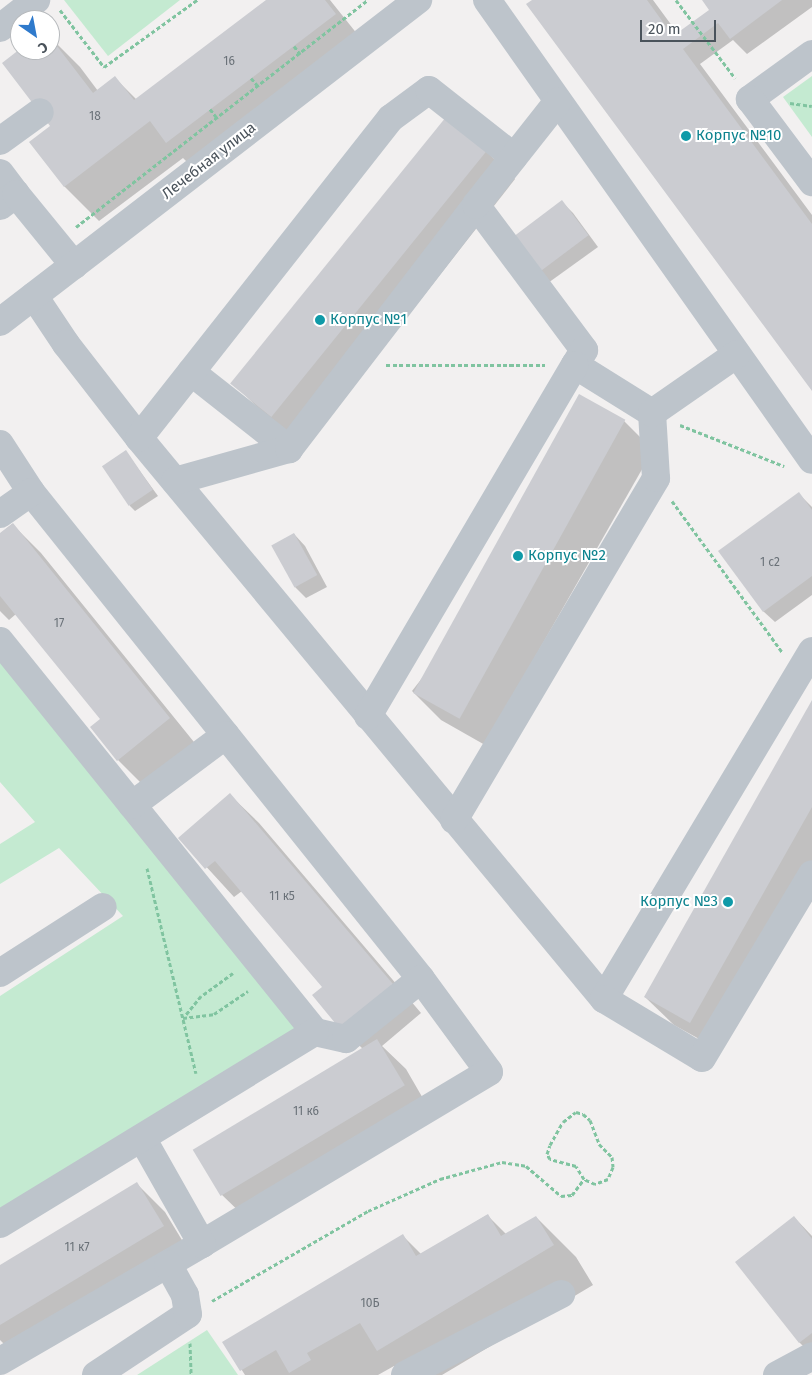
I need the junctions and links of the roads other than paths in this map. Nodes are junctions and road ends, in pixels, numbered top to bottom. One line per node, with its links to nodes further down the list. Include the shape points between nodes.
1 (418, 0): 13 (street, Лечебная улица)
2 (487, 0): 6 (street)
3 (47, 4): 4 (street)
4 (0, 28)
5 (812, 54): 10 (street, via 750,99)
6 (558, 101): 9 (street); 16 (street)
7 (40, 112): 8 (street)
8 (0, 141)
9 (514, 157): 12 (street); 18 (street, via 429,90 391,118)
10 (812, 182)
11 (5, 191): 13 (street)
12 (476, 205): 17 (street, via 584,350); 22 (street)
13 (74, 265): 14 (street, Лечебная улица)
14 (34, 296): 15 (street, Лечебная улица); 20 (street, via 66,344)
15 (0, 322)
16 (737, 354): 19 (street); 23 (street)
17 (575, 365): 19 (street); 30 (street)
18 (190, 372): 20 (street); 22 (street)
19 (652, 413): 33 (street, via 656,478)
20 (139, 438): 24 (street)
21 (0, 444): 25 (street)
22 (289, 449): 24 (street)
23 (812, 460)
24 (175, 481): 30 (street)
25 (31, 492): 26 (street); 31 (street)
26 (0, 514)
27 (0, 641): 32 (street)
28 (812, 651): 29 (street)
29 (805, 679): 38 (street)
30 (368, 716): 33 (street)
31 (226, 735): 32 (street); 37 (street)
32 (132, 805): 39 (street)
33 (454, 820): 38 (street)
34 (812, 874): 38 (street, via 702,1058)
35 (103, 907): 36 (street)
36 (0, 973)
37 (421, 979): 39 (street, via 346,1039); 42 (street, via 489,1072)
38 (604, 999)
39 (315, 1032): 40 (street)
40 (142, 1138): 41 (street); 42 (street)
41 (0, 1224)
42 (202, 1244): 43 (street)
43 (168, 1264): 46 (street); 47 (street, via 185,1295 188,1314)
44 (561, 1294): 48 (street)
45 (812, 1356): 49 (street)
46 (0, 1361)
47 (96, 1375)
48 (405, 1375)
49 (777, 1375)

